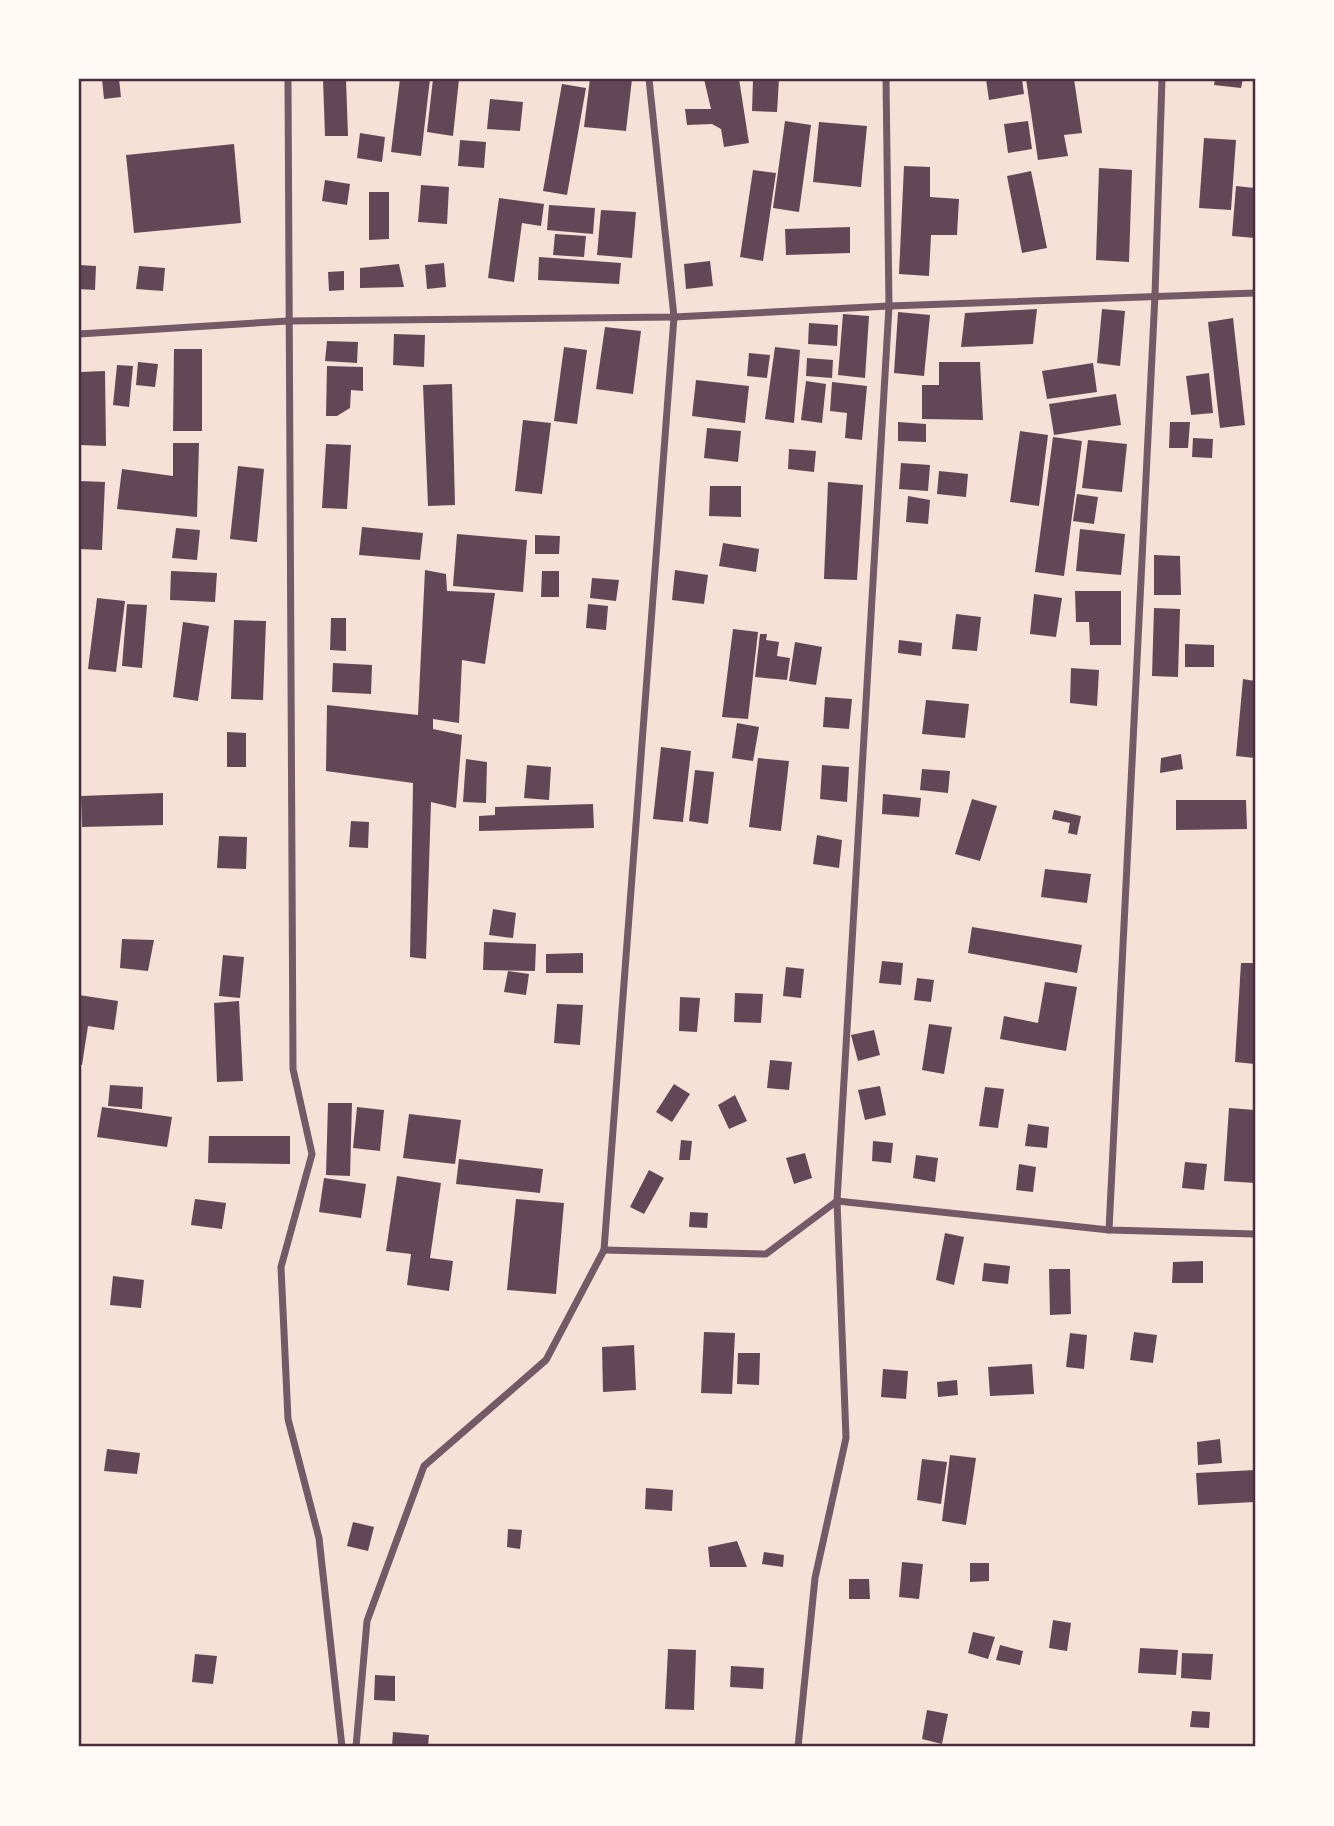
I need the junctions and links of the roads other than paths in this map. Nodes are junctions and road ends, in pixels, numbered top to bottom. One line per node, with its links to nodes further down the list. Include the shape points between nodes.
1 (288, 79): 9 (street)
2 (649, 79): 8 (street)
3 (886, 79): 7 (street)
4 (1162, 79): 6 (street)
5 (1255, 293): 6 (street)
6 (1155, 295): 7 (street); 12 (street)
7 (889, 306): 8 (street); 11 (street)
8 (674, 317): 9 (street); 14 (street)
9 (288, 321): 10 (street); 15 (street, via 293,1069 312,1154 281,1268 288,1419 319,1538)
10 (79, 334)
11 (837, 1201): 12 (street); 14 (street, via 766,1254); 17 (street, via 846,1438 815,1578)
12 (1109, 1230): 13 (street)
13 (1255, 1234)
14 (604, 1250): 16 (street, via 546,1360 424,1466 367,1621)
15 (342, 1747)
16 (356, 1747)
17 (798, 1747)

